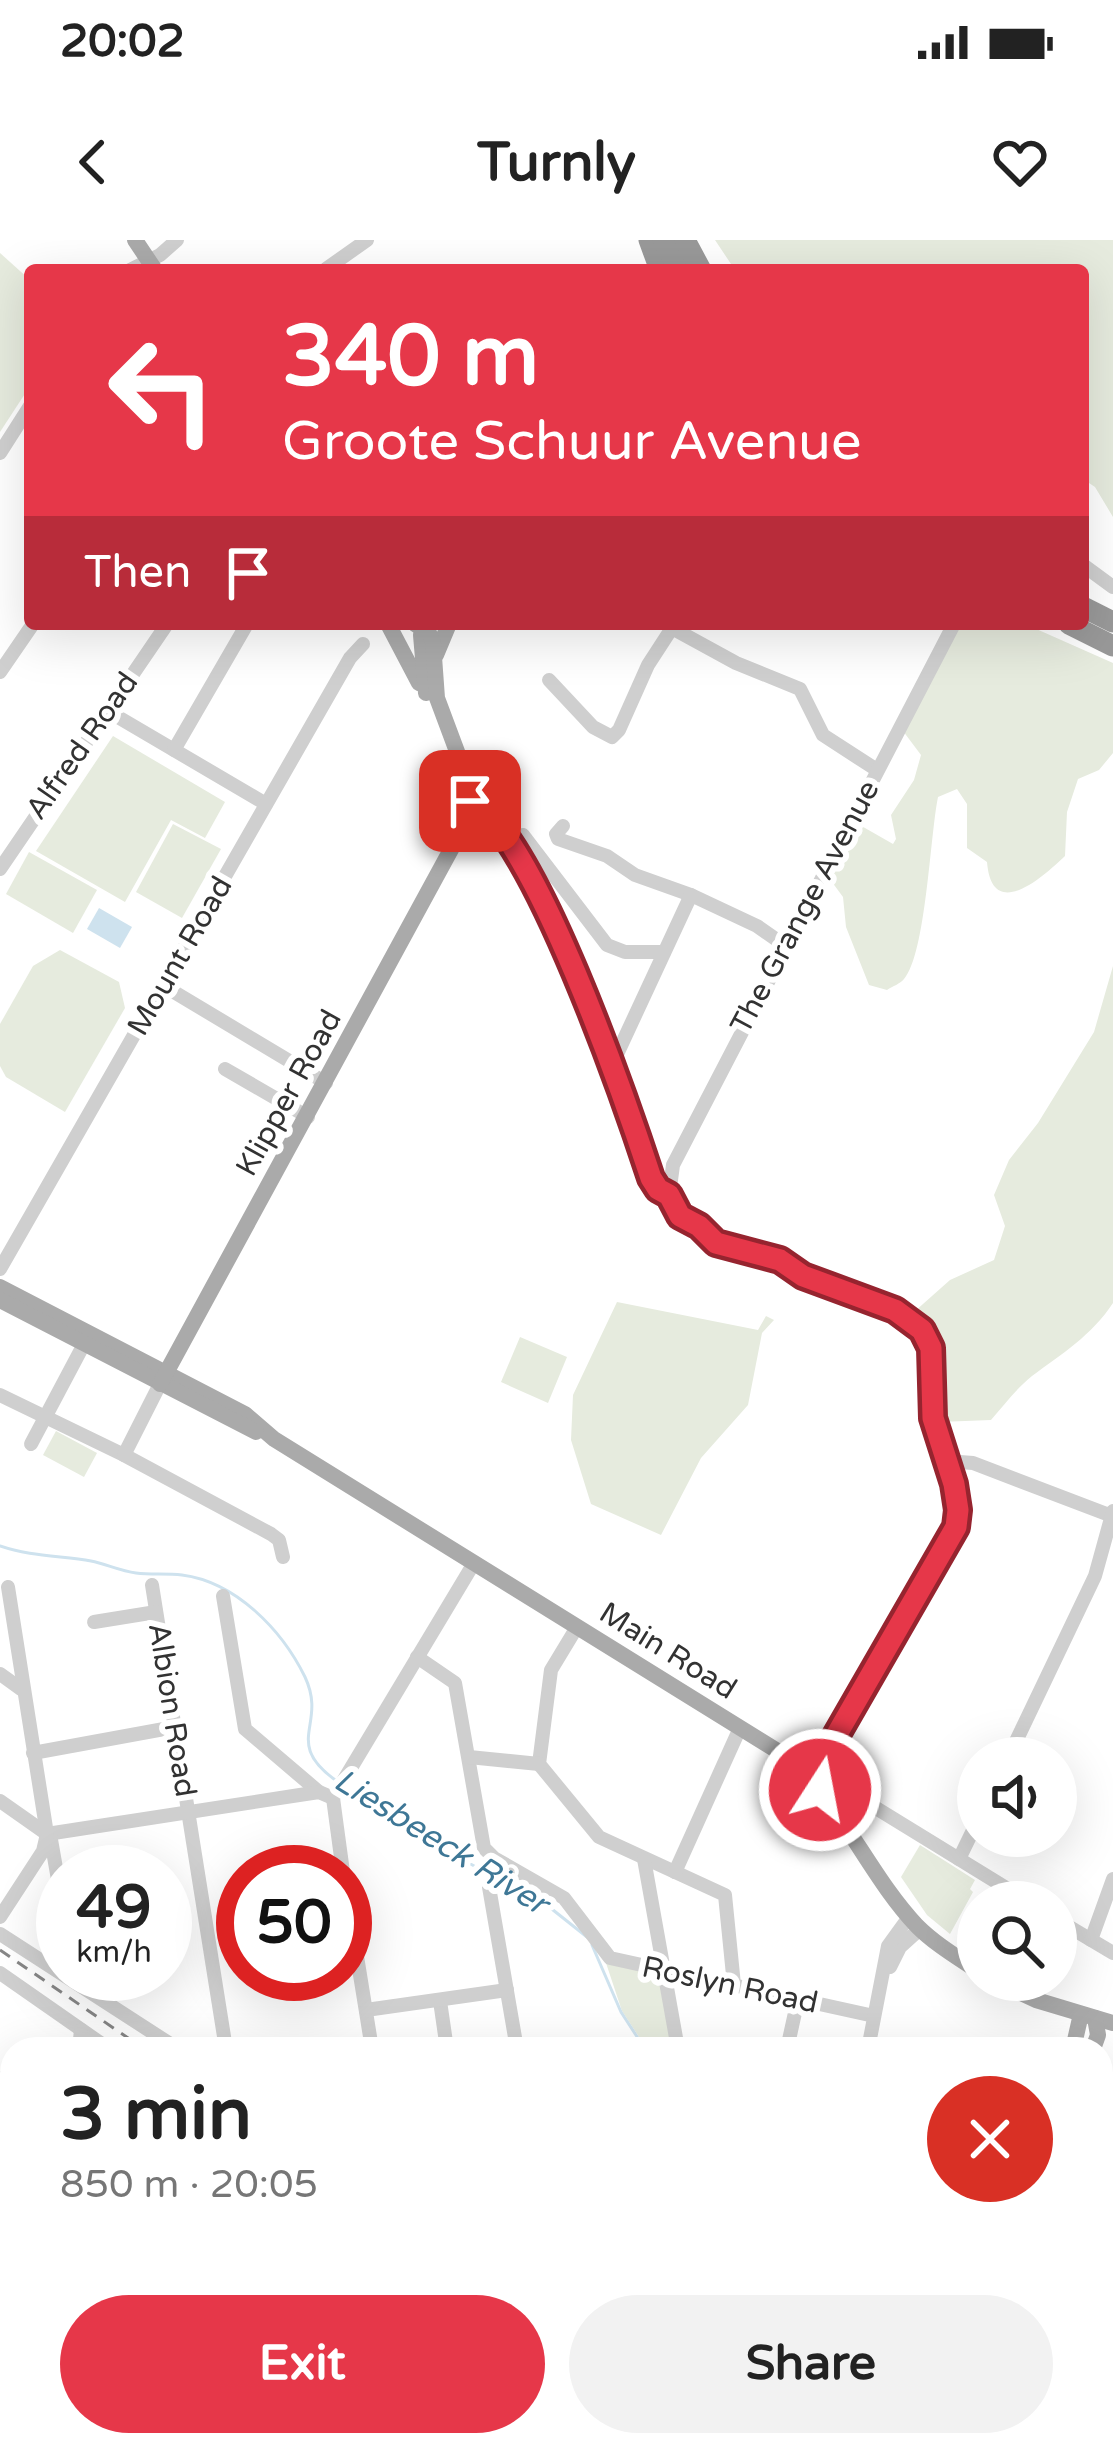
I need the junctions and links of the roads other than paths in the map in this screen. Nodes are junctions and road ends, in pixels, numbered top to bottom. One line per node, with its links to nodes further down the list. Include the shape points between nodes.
1 (177, 240): 3 (street)
2 (367, 240): 4 (street)
3 (153, 264)
4 (333, 264)
5 (24, 418): 6 (street)
6 (0, 453)
7 (29, 630): 21 (street)
8 (163, 630): 24 (street, Alfred Road)
9 (244, 630): 25 (street)
10 (391, 630): 23 (main road)
11 (425, 630): 23 (main road, Klipper Road)
12 (426, 630): 20 (main road, Klipper Road)
13 (447, 630): 20 (main road)
14 (670, 630): 22 (street, via 615,735 592,728)
15 (679, 630): 26 (street, via 800,689 824,735)
16 (951, 630): 26 (street, The Grange Avenue)
17 (1081, 630): 19 (highway)
18 (363, 644): 28 (street, Mount Road)
19 (1113, 646)
20 (434, 662): 27 (main road, Klipper Road, via 437,698 466,772)
21 (0, 672)
22 (549, 680)
23 (428, 699): 27 (main road, Klipper Road)
24 (106, 710): 25 (street); 31 (street, Alfred Road)
25 (174, 750): 28 (street)
26 (877, 770): 33 (street, The Grange Avenue)
27 (466, 800): 30 (street, via 489,813); 38 (main road, Klipper Road, via 459,839)
28 (266, 805): 35 (street, Mount Road)
29 (563, 826): 32 (street, via 558,838)
30 (510, 843): 34 (street, via 523,835 607,945); 36 (street)
31 (0, 869)
32 (691, 895): 33 (street); 34 (street)
33 (787, 946): 40 (street, The Grange Avenue, via 673,1165)
34 (664, 952): 36 (street)
35 (164, 986): 38 (street); 41 (street, Mount Road)
36 (612, 1065): 40 (street, via 651,1178)
37 (225, 1069): 39 (street)
38 (326, 1083): 39 (main road, Klipper Road)
39 (308, 1117): 45 (main road, Klipper Road)
40 (669, 1195): 50 (street, via 680,1216 725,1248 780,1260 895,1310 922,1330)
41 (0, 1269)
42 (0, 1287): 45 (main road, Main Road)
43 (0, 1300): 44 (main road, Main Road)
44 (84, 1344): 45 (main road, Main Road); 47 (street)
45 (163, 1378): 49 (street); 53 (main road, Main Road)
46 (0, 1394): 47 (street)
47 (45, 1418): 48 (street); 49 (street)
48 (31, 1444)
49 (124, 1455): 52 (street, via 271,1534)
50 (947, 1461): 51 (street, via 973,1463); 69 (street, via 958,1510 952,1535)
51 (1113, 1514): 65 (street, via 1080,1610)
52 (284, 1557)
53 (474, 1563): 59 (main road, Main Road); 60 (street)
54 (152, 1585): 57 (street, Albion Road)
55 (8, 1587): 62 (street)
56 (223, 1596): 70 (street, via 245,1729)
57 (156, 1612): 58 (street); 63 (street, Albion Road)
58 (94, 1622)
59 (577, 1628): 64 (main road, Main Road); 68 (street, via 551,1670)
60 (417, 1657): 67 (street, Roslyn Road, via 455,1683); 70 (street)
61 (0, 1674): 62 (street)
62 (21, 1689): 66 (street)
63 (175, 1727): 66 (street); 72 (street, Albion Road)
64 (740, 1728): 69 (main road, Main Road); 78 (street)
65 (1018, 1737)
66 (33, 1753): 73 (street)
67 (469, 1757): 68 (street); 90 (street, Roslyn Road, via 488,1853 564,1898 610,1958)
68 (539, 1764): 76 (street, via 599,1837)
69 (810, 1774): 77 (street); 83 (main road, Main Road)
70 (334, 1789): 72 (street); 75 (street)
71 (0, 1801): 73 (street)
72 (188, 1811): 73 (street); 106 (street, Albion Road)
73 (49, 1834): 74 (street); 82 (street)
74 (51, 1845)
75 (340, 1845)
76 (644, 1858): 78 (street); 90 (street)
77 (959, 1859): 80 (street)
78 (675, 1872): 92 (street, via 727,1898)
79 (1113, 1879): 86 (street)
80 (994, 1881)
81 (489, 1887): 93 (street)
82 (0, 1917)
83 (914, 1923): 89 (main road, Main Road); 99 (street)
84 (1077, 1932): 86 (street)
85 (0, 1934): 88 (street)
86 (1091, 1940): 87 (street)
87 (1113, 1954)
88 (36, 1955)
89 (957, 1955)
90 (664, 1970): 92 (street, Roslyn Road); 110 (street)
91 (0, 1973): 102 (street)
92 (734, 1985): 94 (street, Roslyn Road)
93 (507, 1990): 97 (street); 109 (street)
94 (798, 1999): 99 (street, Roslyn Road); 111 (street)
95 (108, 2001): 105 (street)
96 (365, 2001): 100 (street)
97 (440, 2001): 100 (street); 108 (street)
98 (1043, 2001): 101 (main road)
99 (876, 2008): 112 (street)
100 (366, 2010): 107 (street)
101 (1097, 2018)
102 (81, 2030): 103 (street); 104 (street)
103 (80, 2037)
104 (91, 2037)
105 (160, 2037)
106 (224, 2037)
107 (370, 2037)
108 (445, 2037)
109 (515, 2037)
110 (676, 2037)
111 (790, 2037)
112 (870, 2037)

